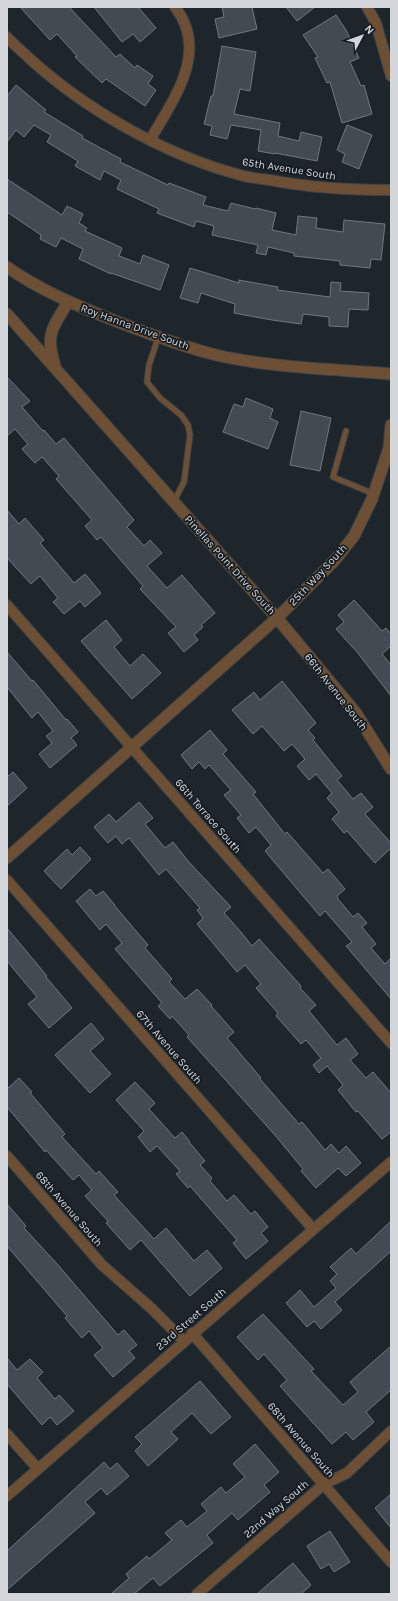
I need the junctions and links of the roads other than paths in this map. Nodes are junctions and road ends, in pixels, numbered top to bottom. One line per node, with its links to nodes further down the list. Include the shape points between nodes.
1 (175, 7): 5 (street, via 189,37 189,62 182,85)
2 (366, 7): 4 (street, via 376,23)
3 (7, 37): 5 (street, 65th Avenue South, via 46,73 92,107)
4 (391, 76)
5 (150, 140): 6 (street, 65th Avenue South, via 241,175 342,190)
6 (391, 190)
7 (7, 267): 8 (street, Roy Hanna Drive South)
8 (68, 302): 10 (street, Roy Hanna Drive South); 11 (street, Pinellas Point Drive South, via 49,338)
9 (7, 314): 11 (street)
10 (158, 338): 12 (street, Roy Hanna Drive South, via 216,355 272,364); 17 (lane, via 147,382 160,398 182,415 188,424 190,435 184,482)
11 (56, 371): 17 (street, Pinellas Point Drive South)
12 (391, 374)
13 (391, 425): 15 (street, 25th Way South)
14 (346, 431): 16 (lane, via 333,478)
15 (388, 465): 16 (street, 25th Way South)
16 (374, 494): 19 (street, 25th Way South, via 354,536 336,560)
17 (173, 502): 19 (street, Pinellas Point Drive South)
18 (7, 605): 20 (street, 66th Terrace South)
19 (277, 618): 20 (street, Pinellas Point Drive South); 21 (street, 66th Avenue South, via 356,713)
20 (132, 748): 22 (street, Pinellas Point Drive South); 24 (street, 66th Terrace South)
21 (391, 769)
22 (7, 858)
23 (7, 880): 27 (street, 67th Avenue South)
24 (391, 1043)
25 (7, 1156): 29 (street, 68th Avenue South, via 102,1266 151,1308)
26 (391, 1162): 27 (street, 23rd Street South)
27 (313, 1229): 28 (street, 23rd Street South)
28 (192, 1334): 29 (street, 23rd Street South); 33 (street, 68th Avenue South)
29 (184, 1341): 32 (street, 23rd Street South)
30 (391, 1431): 33 (street, 22nd Way South, via 347,1473)
31 (7, 1434): 32 (street)
32 (38, 1469): 34 (street, 23rd Street South)
33 (324, 1484): 35 (street, 68th Avenue South); 36 (street, 22nd Way South)
34 (7, 1496)
35 (391, 1562)
36 (197, 1594)

